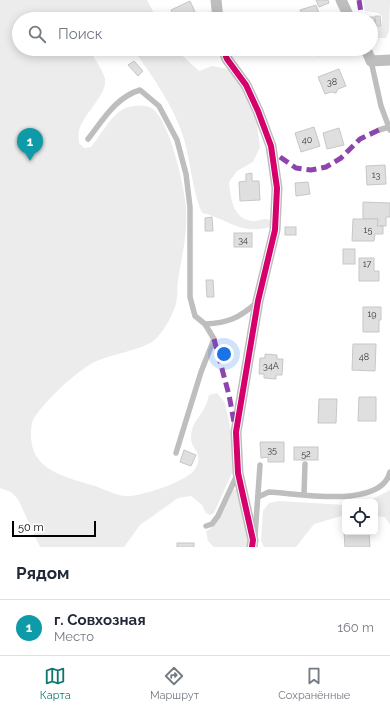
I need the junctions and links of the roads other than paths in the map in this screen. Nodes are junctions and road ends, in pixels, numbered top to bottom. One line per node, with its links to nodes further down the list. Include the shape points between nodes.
1 (216, 0): 3 (street)
2 (340, 0): 4 (street)
3 (217, 12)
4 (346, 12)
5 (226, 56): 12 (street, via 246,85)
6 (369, 56): 8 (street)
7 (390, 60): 8 (street)
8 (371, 61): 9 (lane, via 381,106)
9 (389, 128): 10 (lane)
10 (379, 130)
11 (88, 139): 15 (lane, via 110,111 128,94 140,90 160,106 177,140 186,174 190,207 190,297 195,316)
12 (271, 146): 13 (lane); 14 (street, via 277,188 276,230)
13 (280, 157)
14 (258, 301): 15 (lane, via 243,315 220,323); 20 (street, via 236,432)
15 (205, 324): 16 (lane, via 214,339)
16 (176, 453)
17 (306, 464): 21 (lane)
18 (260, 465): 22 (lane)
19 (390, 472): 21 (lane, via 378,490 365,494 344,497)
20 (238, 473): 23 (lane, via 218,516 212,524); 24 (street)
21 (304, 494): 22 (lane, via 269,492)
22 (258, 497): 24 (lane)
23 (206, 526)
24 (254, 545)

